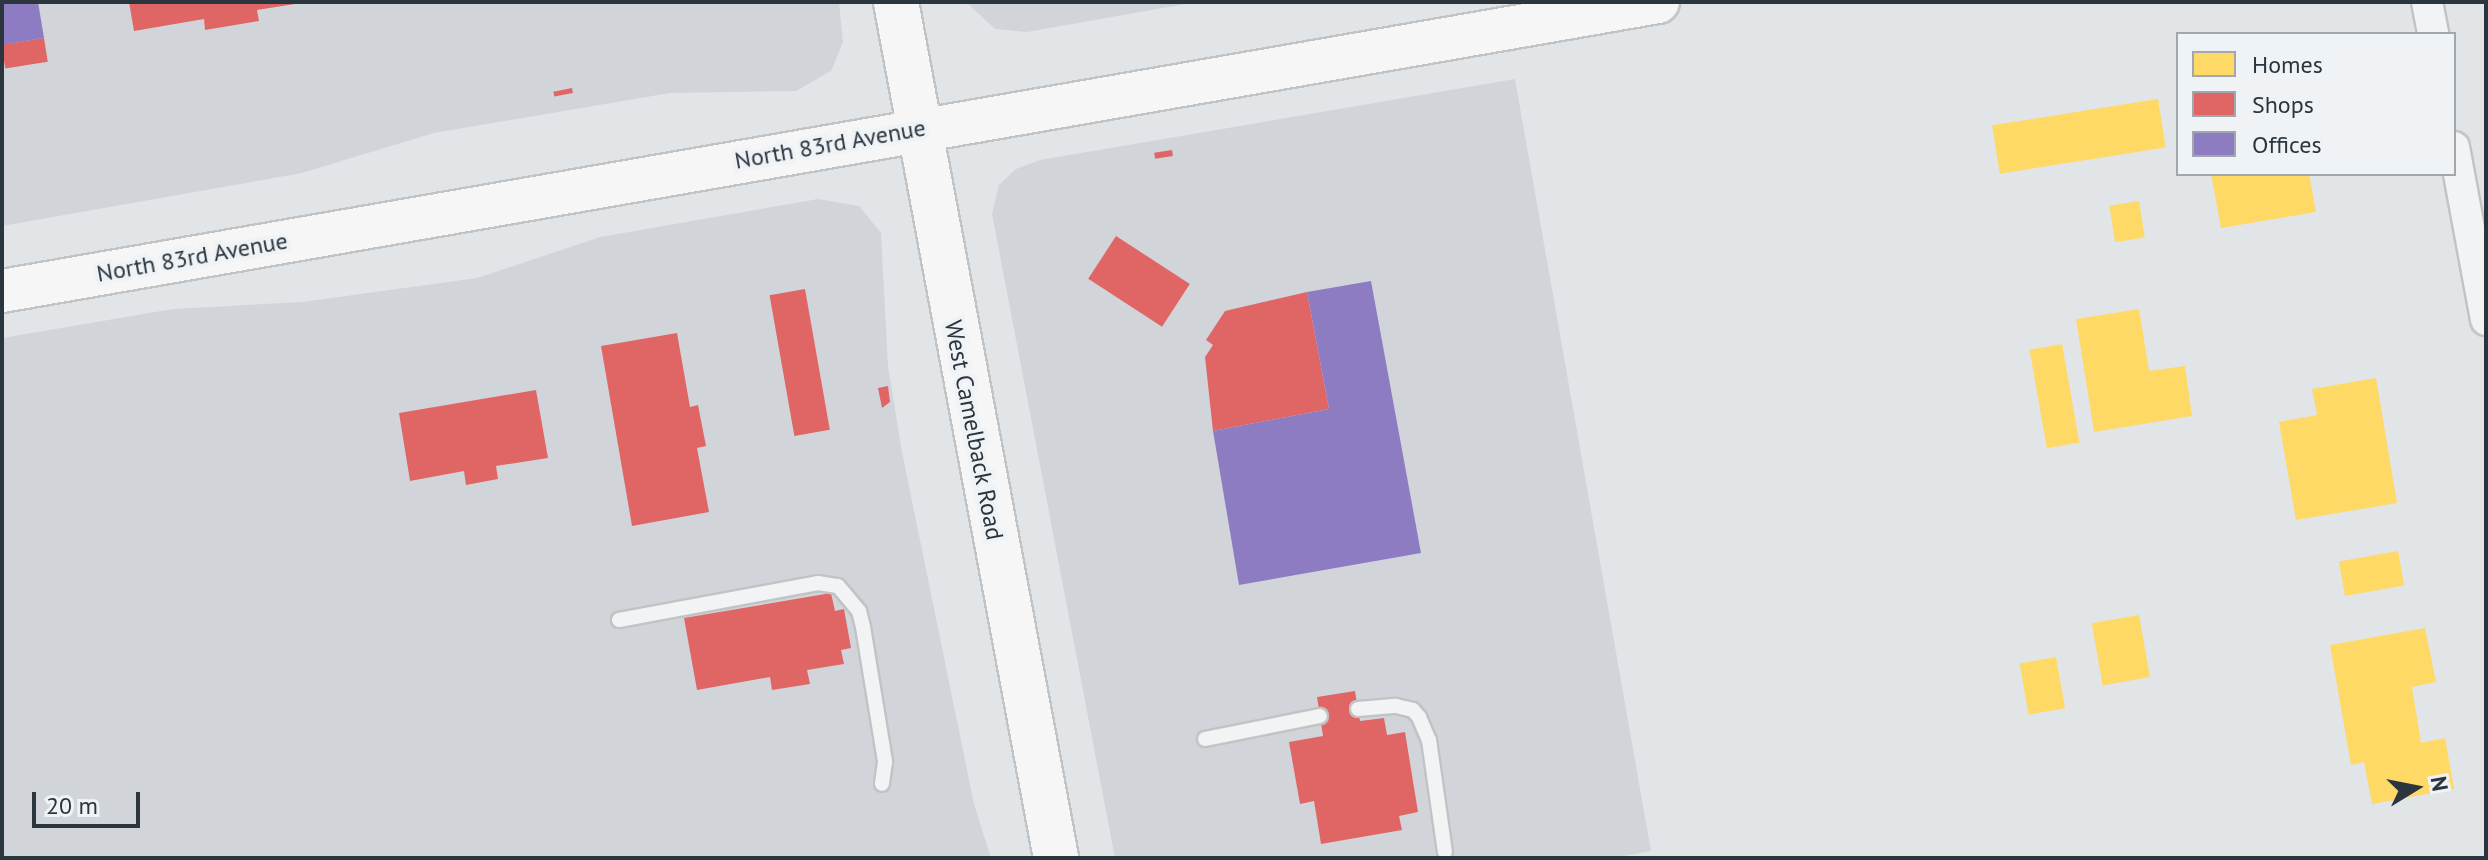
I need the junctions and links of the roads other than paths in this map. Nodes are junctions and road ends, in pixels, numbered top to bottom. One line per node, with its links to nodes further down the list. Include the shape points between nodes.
1 (896, 2): 5 (main road, West Camelback Road)
2 (1658, 2): 5 (main road, North 83rd Avenue)
3 (2427, 2): 4 (street)
4 (2433, 32)
5 (917, 128): 7 (main road, North 83rd Avenue); 15 (main road, West Camelback Road)
6 (2456, 158): 8 (street)
7 (2, 291)
8 (2486, 320)
9 (619, 620): 13 (lane, via 818,583 838,586 859,611 863,627 885,762)
10 (1358, 709): 14 (lane, via 1396,706 1419,717 1429,740)
11 (1320, 716): 12 (lane)
12 (1205, 739)
13 (882, 784)
14 (1445, 852)
15 (1056, 858)

